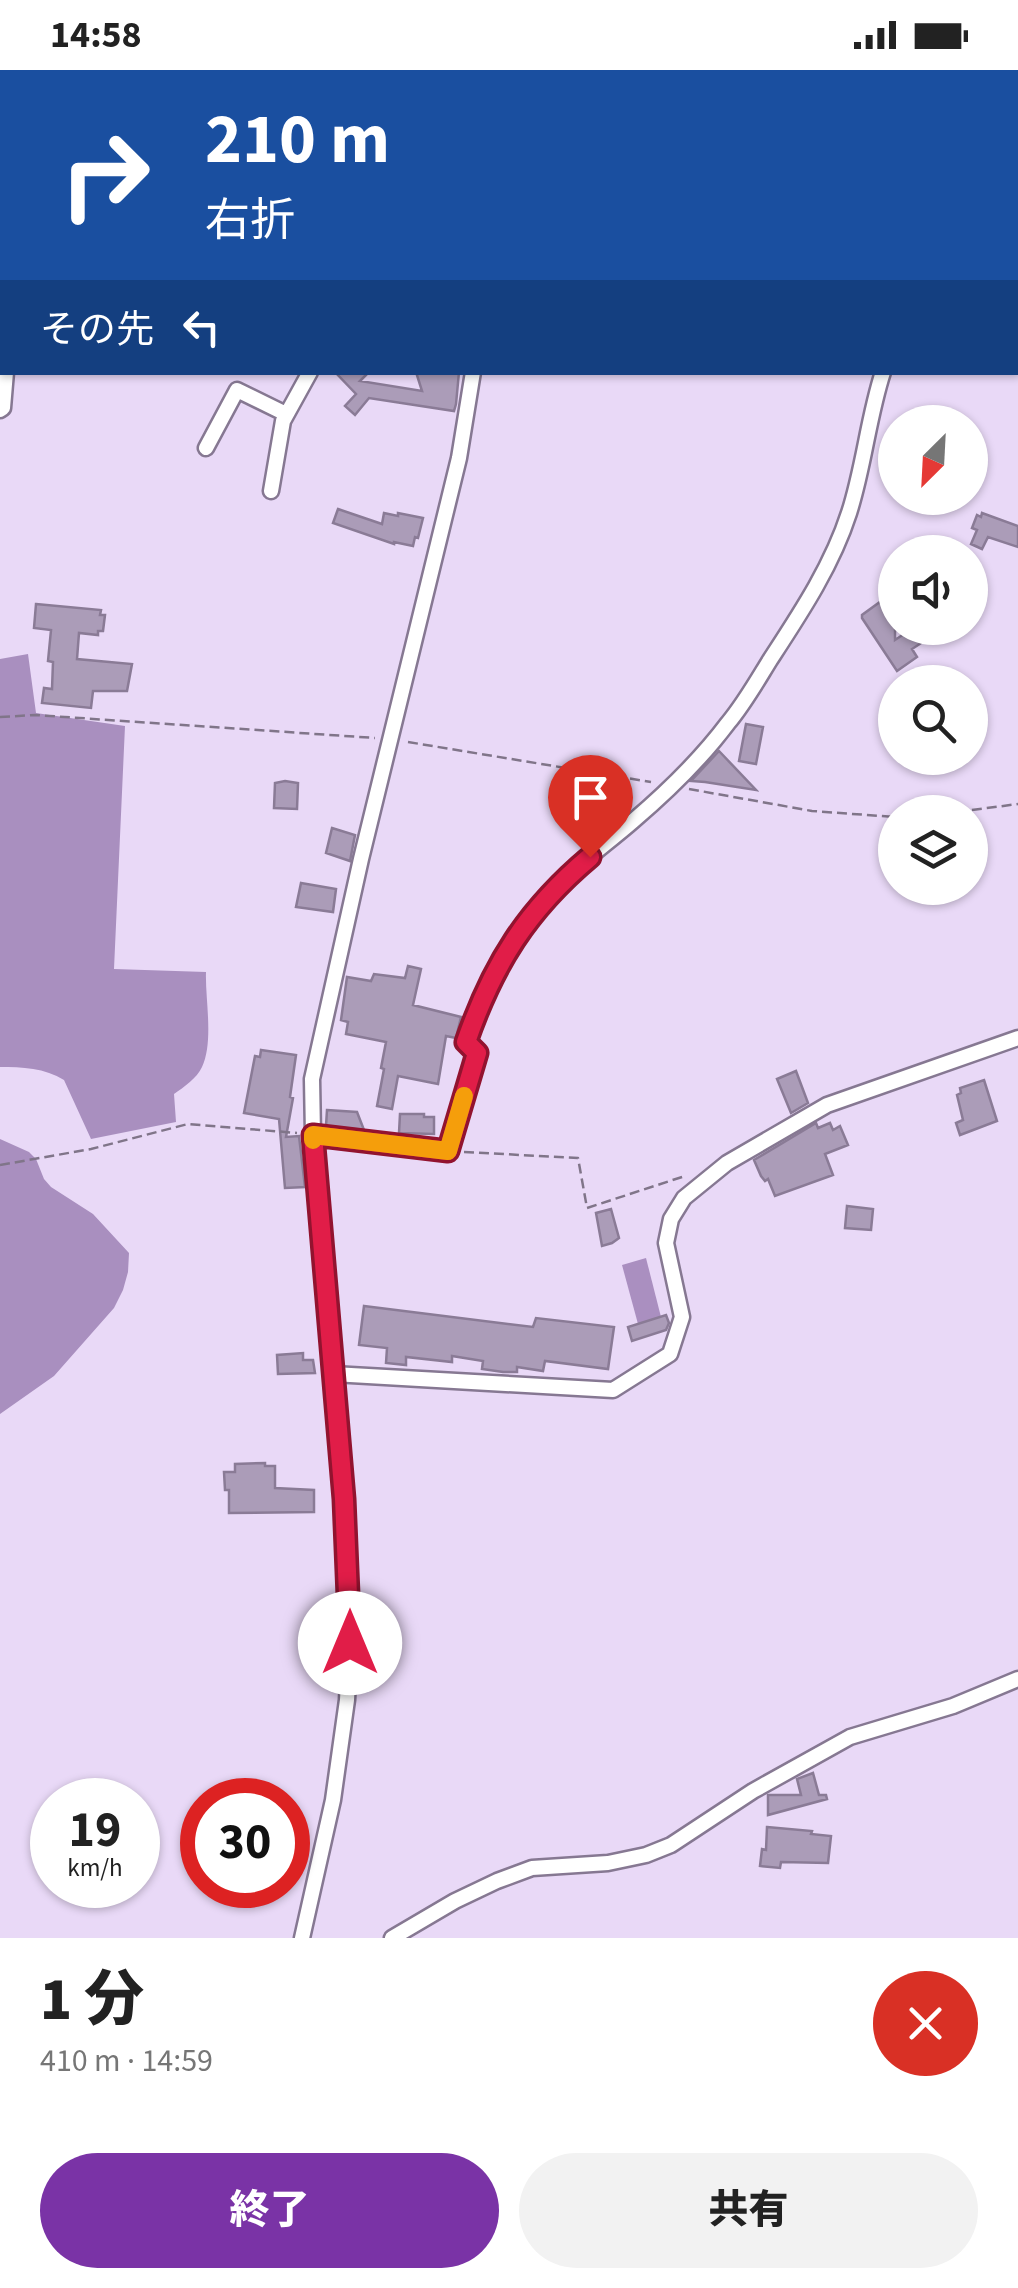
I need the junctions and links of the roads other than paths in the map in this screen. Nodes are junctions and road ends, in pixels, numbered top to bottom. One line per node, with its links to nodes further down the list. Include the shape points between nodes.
1 (6, 375): 5 (street)
2 (308, 375): 6 (street)
3 (473, 375): 10 (street, via 459,458 321,1032 312,1079)
4 (882, 375): 10 (street, via 854,498 834,550 738,711 672,785 562,881 505,954 466,1042 477,1053 448,1151)
5 (0, 410)
6 (286, 414): 7 (street, via 237,390); 8 (street)
7 (206, 448)
8 (271, 491)
9 (1018, 1038): 11 (street, via 827,1106 727,1162 684,1198 666,1242 682,1317 670,1354 613,1390)
10 (313, 1135): 11 (street)
11 (333, 1374): 13 (street, via 348,1561 347,1700)
12 (1018, 1679): 14 (street, via 850,1737 646,1855 532,1868)
13 (302, 1938)
14 (392, 1938)

